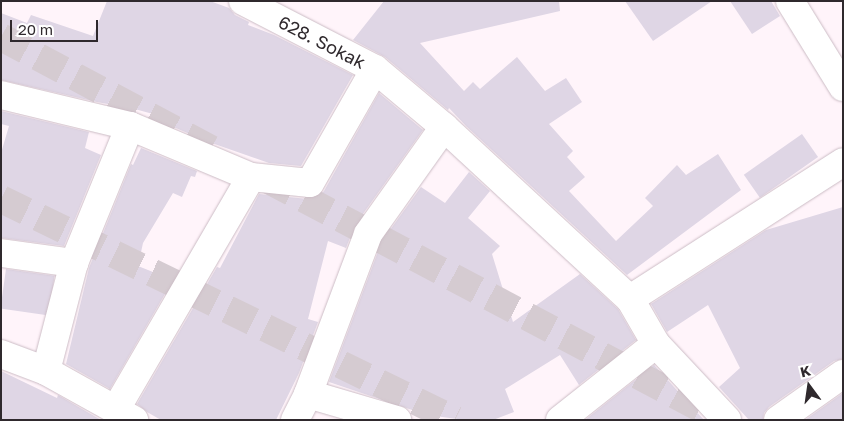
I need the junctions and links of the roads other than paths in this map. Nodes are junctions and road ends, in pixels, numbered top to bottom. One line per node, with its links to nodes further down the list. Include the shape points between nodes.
1 (243, 1): 3 (street, 628. Sokak)
2 (790, 1): 4 (street)
3 (374, 69): 7 (street, 628. Sokak); 9 (street, via 310,183)
4 (843, 87)
5 (1, 95): 6 (street)
6 (130, 126): 9 (street); 11 (street)
7 (444, 127): 12 (street, 628. Sokak); 17 (street, via 368,234)
8 (843, 162): 12 (street)
9 (251, 177): 18 (street)
10 (1, 252): 11 (street)
11 (74, 262): 15 (street)
12 (630, 299): 13 (street, 628. Sokak)
13 (656, 344): 21 (street); 22 (street, 628. Sokak)
14 (1, 354): 15 (street)
15 (46, 371): 18 (street)
16 (843, 374): 23 (street)
17 (308, 394): 19 (street); 20 (street)
18 (125, 414)
19 (295, 420)
20 (397, 420)
21 (560, 420)
22 (727, 420)
23 (778, 420)

